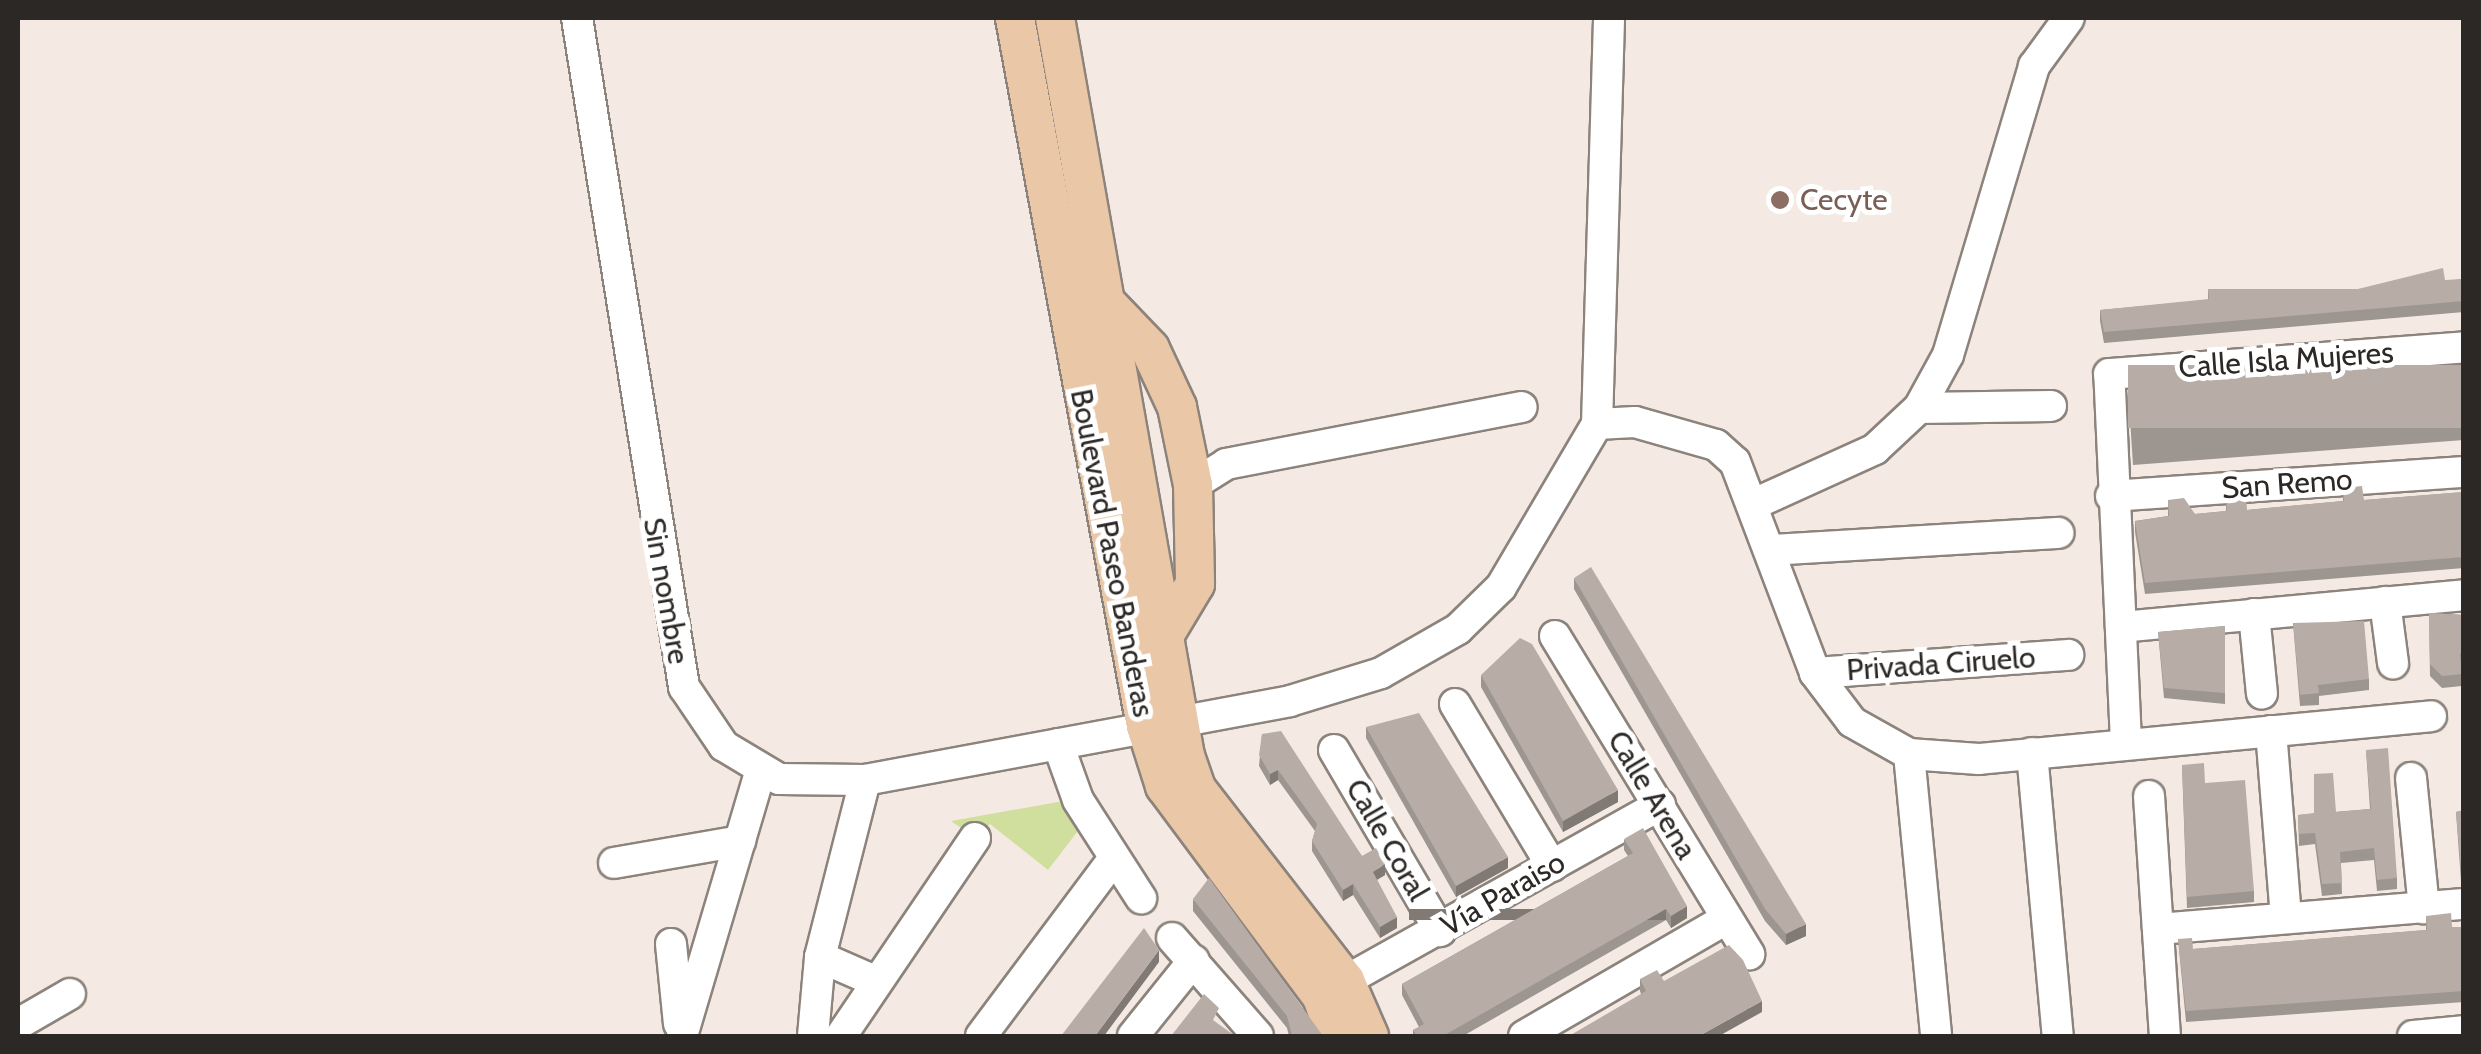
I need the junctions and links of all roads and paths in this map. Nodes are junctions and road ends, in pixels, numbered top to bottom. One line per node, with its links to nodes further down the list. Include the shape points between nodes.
1 (577, 18): 37 (street, Sin nombre, via 684,687 724,746)
2 (1015, 18): 30 (main road, Boulevard Paseo Banderas)
3 (1054, 18): 6 (main road, Boulevard Paseo Banderas)
4 (1609, 18): 11 (street)
5 (2069, 18): 10 (street, via 2034,66 1948,354)
6 (1105, 302): 12 (main road, via 1150,350); 22 (main road, Boulevard Paseo Banderas)
7 (2464, 347): 14 (street, Calle Isla Mujeres, via 2110,374)
8 (1522, 406): 12 (street)
9 (2051, 406): 10 (street)
10 (1919, 408): 15 (street, via 1875,449)
11 (1597, 424): 15 (street, via 1636,422 1716,445); 30 (street, Sin nombre, via 1501,587 1458,629 1340,688)
12 (1189, 467): 22 (main road, via 1195,584)
13 (2464, 472): 14 (street, San Remo)
14 (2111, 496): 21 (street)
15 (1754, 504): 17 (street)
16 (2058, 532): 17 (street)
17 (1770, 550): 26 (street)
18 (2464, 595): 19 (street)
19 (2385, 602): 20 (street); 25 (street)
20 (2254, 614): 21 (street); 27 (street)
21 (2121, 627): 32 (street)
22 (1165, 634): 30 (main road, Boulevard Paseo Banderas)
23 (1555, 636): 41 (street, Calle Arena)
24 (2068, 655): 26 (street, Privada Ciruelo)
25 (2394, 664)
26 (1815, 673): 36 (street, via 1852,722)
27 (2262, 694)
28 (1455, 704): 46 (street)
29 (2432, 716): 31 (street)
30 (1163, 722): 33 (street, Sin nombre); 60 (main road, Boulevard Paseo Banderas, via 1197,790); 70 (main road, Boulevard Paseo Banderas, via 1166,786 1322,997)
31 (2271, 730): 32 (street); 50 (street)
32 (2126, 742): 35 (street)
33 (1058, 744): 39 (street, Sin nombre); 44 (street)
34 (1334, 750): 53 (street, Calle Coral)
35 (2032, 753): 36 (street); 74 (street)
36 (1909, 754): 73 (street)
37 (761, 770): 39 (street, Sin nombre, via 779,779); 43 (street)
38 (2410, 778): 49 (street)
39 (865, 780): 57 (street)
40 (2149, 796): 52 (street)
41 (1660, 805): 46 (street, Vía Paraiso); 51 (street, Calle Arena)
42 (974, 838): 59 (street)
43 (740, 841): 45 (street); 64 (street)
44 (1111, 862): 47 (street); 67 (street)
45 (614, 863)
46 (1552, 866): 53 (street, Vía Paraiso)
47 (1141, 898)
48 (2464, 904): 49 (street)
49 (2424, 908): 50 (street)
50 (2286, 917): 52 (street)
51 (1726, 919): 56 (street, Calle Arena); 72 (street)
52 (2158, 930): 75 (street)
53 (1440, 931): 60 (street, Vía Paraiso)
54 (1172, 938): 58 (street)
55 (671, 944): 64 (street)
56 (1749, 954)
57 (820, 957): 59 (street); 65 (street)
58 (1194, 960): 68 (street); 69 (street)
59 (875, 980): 66 (street)
60 (1345, 981): 71 (main road, Boulevard Paseo Banderas)
61 (70, 994): 62 (street)
62 (18, 1024)
63 (2464, 1032): 76 (street)
64 (681, 1036)
65 (814, 1036)
66 (841, 1036)
67 (981, 1036)
68 (1134, 1036)
69 (1258, 1036)
70 (1336, 1036)
71 (1370, 1036)
72 (1524, 1036)
73 (1936, 1036)
74 (2058, 1036)
75 (2165, 1036)
76 (2413, 1036)

